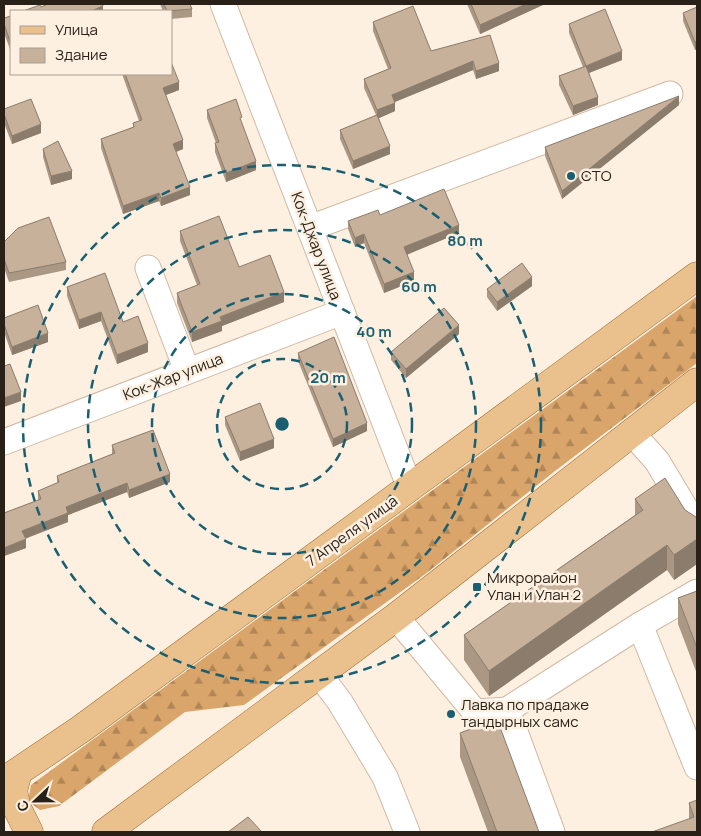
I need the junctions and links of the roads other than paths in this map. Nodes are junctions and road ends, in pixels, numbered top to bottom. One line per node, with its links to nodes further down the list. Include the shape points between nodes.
1 (223, 4): 3 (street, Кок-Джар улица)
2 (670, 94): 3 (street)
3 (310, 228): 6 (street, Кок-Джар улица)
4 (148, 268): 7 (street)
5 (697, 276): 11 (main road, 7 Апреля улица)
6 (342, 312): 7 (street, Кок-Жар улица); 11 (street, Кок-Джар улица)
7 (187, 371): 10 (street, Кок-Жар улица)
8 (697, 382): 9 (main road)
9 (631, 432): 12 (street, via 656,461); 14 (main road)
10 (4, 442)
11 (410, 488): 19 (main road, 7 Апреля улица, via 80,730)
12 (697, 528)
13 (697, 592): 15 (street)
14 (396, 617): 16 (main road); 17 (street, via 474,712)
15 (640, 625): 17 (street); 18 (street)
16 (319, 674): 21 (main road); 22 (street, via 340,702 385,777)
17 (506, 710): 23 (street)
18 (697, 767)
19 (11, 776): 20 (main road, via 17,808)
20 (29, 832)
21 (106, 832)
22 (407, 832)
23 (552, 832)

